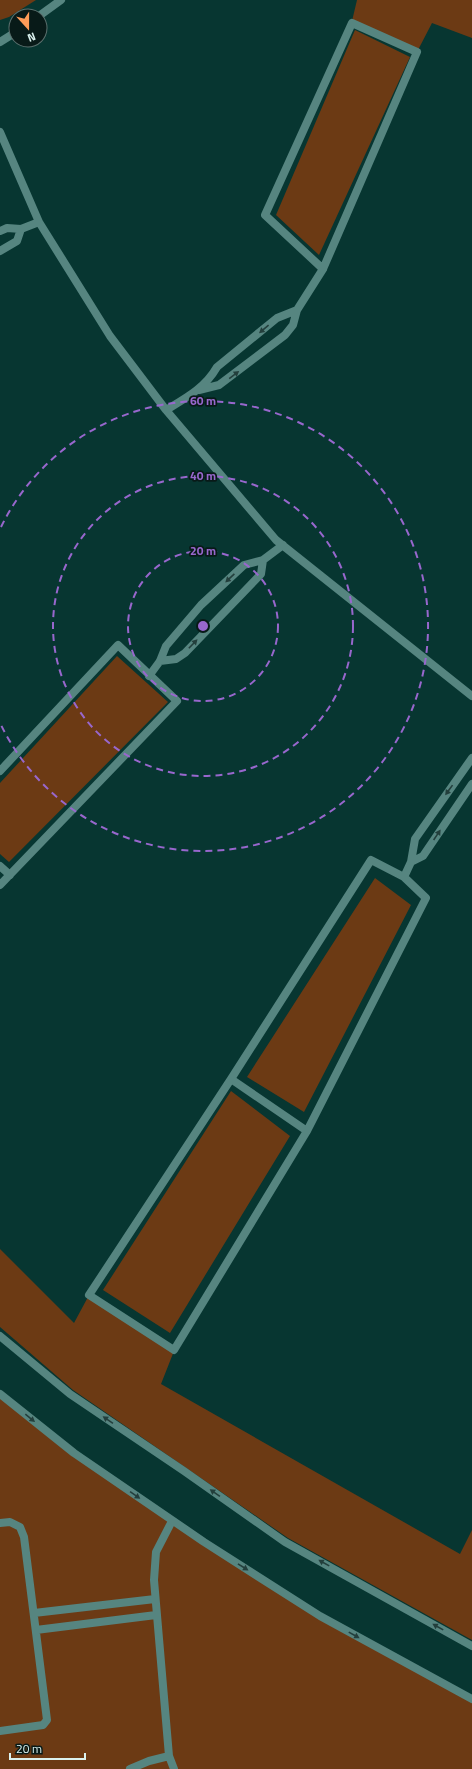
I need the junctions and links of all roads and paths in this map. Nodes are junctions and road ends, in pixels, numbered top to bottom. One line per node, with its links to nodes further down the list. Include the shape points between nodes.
1 (61, 0): 2 (street)
2 (48, 9)
3 (0, 132): 4 (street)
4 (39, 222): 5 (street); 11 (street, via 110,336)
5 (21, 229): 6 (street, via 7,228); 7 (street, via 17,241)
6 (0, 231)
7 (0, 251)
8 (323, 269): 8 (street, via 417,52 352,23 265,216); 9 (street)
9 (297, 310): 10 (street, one-way to 10, via 277,318 217,367 212,377); 10 (street, one-way to 9, via 220,385 285,335 293,325)
10 (199, 390): 11 (street)
11 (166, 410): 12 (street)
12 (282, 545): 13 (street); 16 (street)
13 (263, 560): 14 (street, one-way to 14, via 244,565 201,605 166,646); 14 (street, one-way to 13, via 176,659 185,653 261,574)
14 (160, 661): 15 (street)
15 (149, 676): 18 (street, via 118,645); 22 (street, via 177,702)
16 (472, 696)
17 (472, 758): 20 (street, one-way to 20, via 415,839)
18 (0, 772)
19 (472, 784): 20 (street, one-way to 19, via 423,856)
20 (411, 862): 23 (street)
21 (0, 866): 22 (street)
22 (10, 875): 24 (street)
23 (404, 877): 25 (street, via 371,860); 26 (street, via 426,898)
24 (0, 885)
25 (231, 1079): 26 (street); 26 (street, via 89,1295 174,1350)
26 (307, 1131)
27 (0, 1336): 35 (street, one-way to 27, via 285,1542 70,1394)
28 (0, 1394): 29 (street, one-way to 29, via 74,1453)
29 (172, 1521): 31 (street, via 156,1552); 36 (street, one-way to 36, via 320,1616)
30 (0, 1523): 32 (street, via 10,1522 20,1527 24,1537)
31 (156, 1599): 32 (street); 33 (street)
32 (34, 1613): 34 (street)
33 (156, 1615): 34 (street); 38 (street)
34 (36, 1630): 37 (street, via 47,1720 43,1725)
35 (472, 1646)
36 (472, 1699)
37 (0, 1731)
38 (169, 1756): 39 (street); 40 (street)
39 (130, 1769)
40 (174, 1769)

